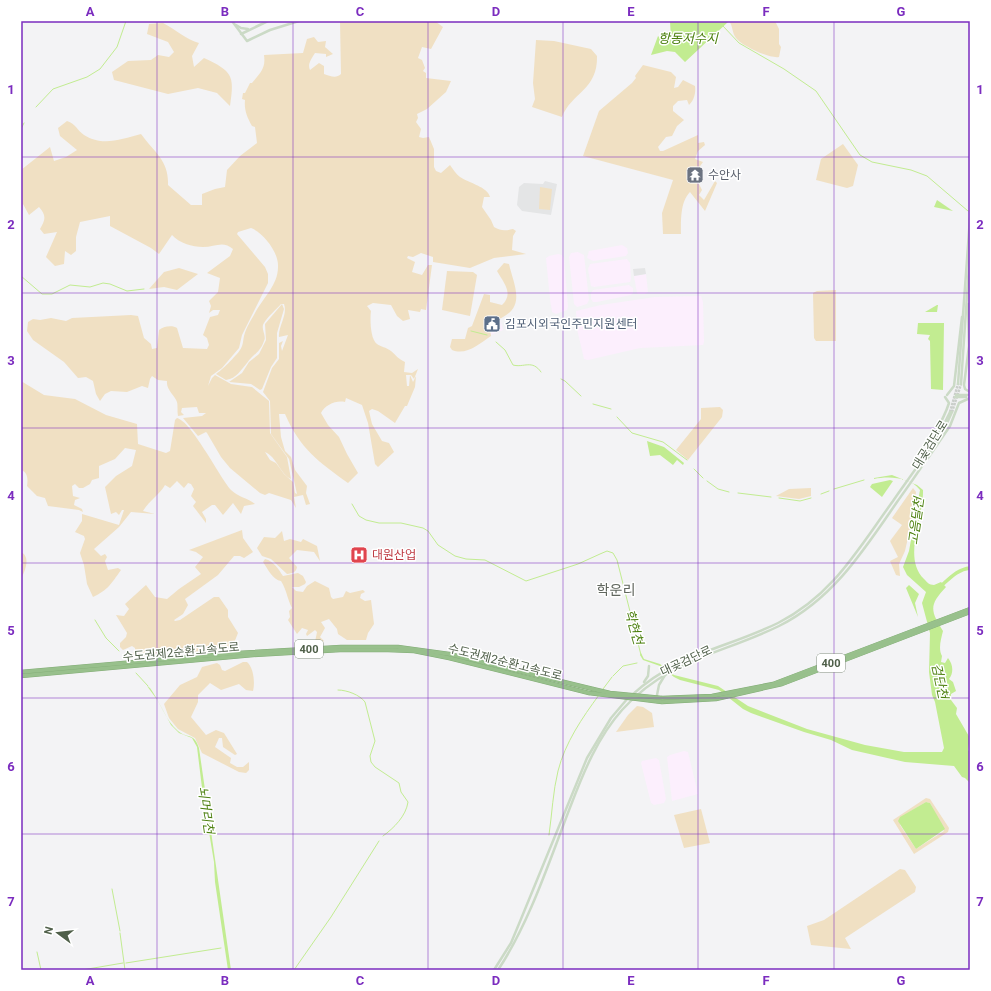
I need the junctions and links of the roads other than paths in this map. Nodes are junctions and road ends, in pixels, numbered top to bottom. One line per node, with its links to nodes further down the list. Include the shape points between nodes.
1 (268, 21): 4 (main road)
2 (299, 21): 5 (main road, via 270,30 247,41)
3 (233, 22): 4 (main road, via 244,29); 5 (main road)
4 (250, 28): 5 (main road)
5 (241, 34)
6 (970, 218): 9 (main road)
7 (970, 251): 8 (main road)
8 (968, 280): 9 (main road, via 960,384); 11 (main road, via 969,346 964,385)
9 (964, 300): 13 (main road, via 954,386 946,396 949,403 945,416)
10 (955, 396): 11 (main road)
11 (970, 396): 13 (main road, via 959,403 946,434)
12 (951, 412): 13 (main road, 대곶검단로, via 940,437)
13 (921, 464): 19 (main road, 대곶검단로, via 908,487 850,568 817,601 772,629 700,657); 21 (main road, 대곶검단로, via 848,565 808,604 772,626 689,657 660,672)
14 (970, 608): 16 (highway, 수도권제2순환고속도로 / 400)
15 (970, 612): 16 (highway, 수도권제2순환고속도로 / 400)
16 (946, 620): 22 (highway, 수도권제2순환고속도로 / 400, via 794,680)
17 (649, 666): 21 (main road, via 647,678)
18 (21, 672): 24 (highway, 수도권제2순환고속도로 / 400, bridge, via 260,652 392,647 449,654 593,690)
19 (664, 675): 23 (main road); 26 (main road, 대곶검단로, via 647,686 623,709 598,744 516,940)
20 (21, 676): 24 (highway, 수도권제2순환고속도로 / 400, bridge, via 253,656 340,650 388,650 414,651 449,658 589,693)
21 (642, 686): 25 (main road, 대곶검단로, via 618,709 593,745 511,943)
22 (740, 693): 24 (highway, 수도권제2순환고속도로 / 400); 24 (highway, 수도권제2순환고속도로 / 400, via 716,699)
23 (657, 695)
24 (662, 700)
25 (494, 970)
26 (498, 970)

